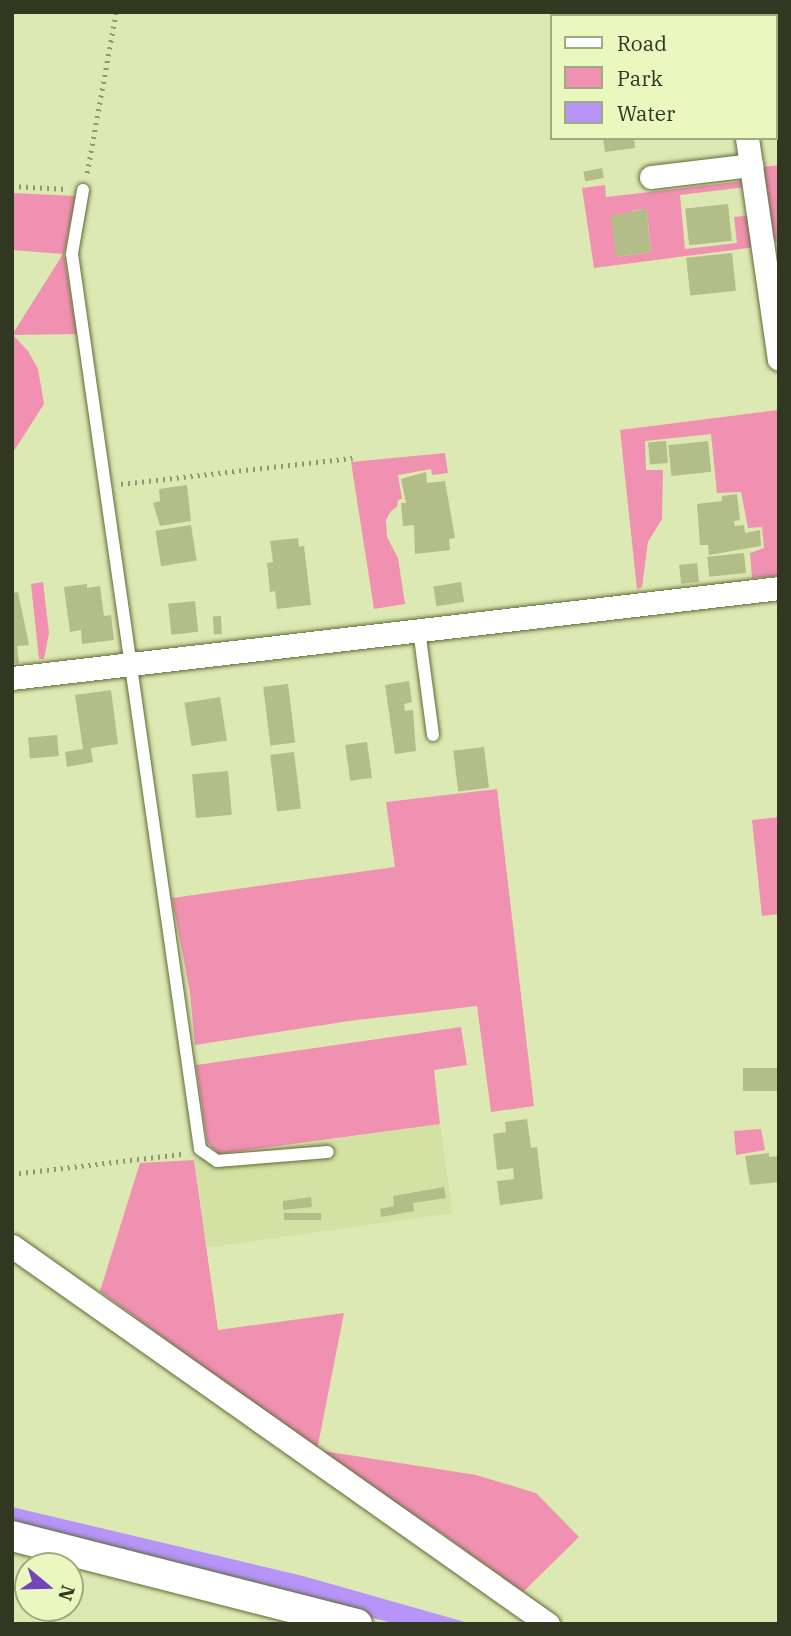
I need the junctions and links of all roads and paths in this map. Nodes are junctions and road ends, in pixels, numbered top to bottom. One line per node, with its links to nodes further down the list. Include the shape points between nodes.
1 (116, 12): 6 (path)
2 (747, 140): 3 (street)
3 (751, 165): 4 (street); 7 (street)
4 (651, 177)
5 (12, 186): 6 (path)
6 (83, 190): 9 (lane, via 72,254)
7 (779, 359)
8 (353, 458): 9 (path)
9 (104, 486): 12 (lane)
10 (779, 588): 11 (street)
11 (418, 630): 12 (street); 14 (lane)
12 (133, 664): 13 (street); 15 (lane)
13 (12, 678)
14 (433, 735)
15 (200, 1149): 16 (lane, via 217,1161); 17 (path)
16 (328, 1152)
17 (12, 1174)
18 (12, 1246): 22 (street)
19 (12, 1536): 20 (street)
20 (304, 1616): 21 (street)
21 (357, 1624)
22 (548, 1624)

